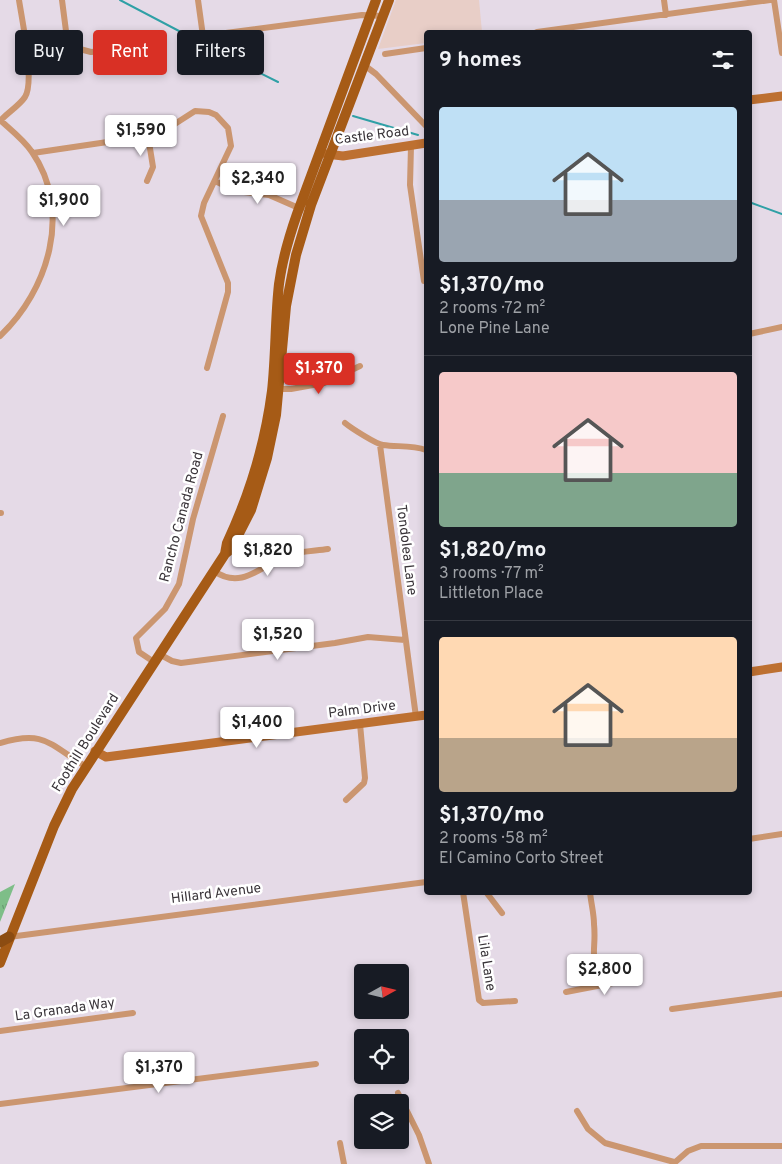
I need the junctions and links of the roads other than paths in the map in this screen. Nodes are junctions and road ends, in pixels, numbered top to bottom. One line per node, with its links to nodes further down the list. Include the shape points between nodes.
1 (20, 0): 23 (street, via 28,90)
2 (62, 0): 17 (street, via 66,31 76,48)
3 (198, 0): 13 (street)
4 (376, 0): 10 (main road, Foothill Boulevard)
5 (389, 0): 11 (main road, Foothill Boulevard)
6 (664, 0): 9 (street)
7 (770, 0): 9 (street)
8 (774, 0): 12 (street)
9 (666, 14): 15 (street)
10 (371, 15): 11 (street); 14 (street); 29 (main road, Foothill Boulevard)
11 (383, 16): 20 (main road, Foothill Boulevard)
12 (780, 28): 18 (street)
13 (202, 30)
14 (251, 30)
15 (551, 30)
16 (424, 48): 19 (street)
17 (93, 52)
18 (782, 53)
19 (385, 54)
20 (364, 66): 24 (street, via 376,74); 29 (main road, Foothill Boulevard)
21 (782, 96): 22 (street)
22 (752, 100)
23 (0, 121): 28 (street)
24 (424, 124)
25 (148, 136): 28 (street); 30 (street, via 153,167); 31 (street, via 167,129 195,111 216,115 225,124 231,140)
26 (424, 143): 27 (street, Castle Road)
27 (411, 146): 29 (street, Castle Road, via 343,156); 33 (street, via 410,185)
28 (33, 153): 36 (street, via 48,187 53,226 51,241 41,278 24,308)
29 (325, 154): 32 (main road, Foothill Boulevard)
30 (147, 181)
31 (215, 181): 32 (street, via 236,191 269,195); 38 (street, via 201,216 224,273 228,292)
32 (304, 210): 39 (main road, Foothill Boulevard, via 282,268)
33 (424, 281)
34 (782, 327): 35 (street)
35 (752, 333)
36 (0, 336)
37 (360, 366): 39 (street, via 324,383)
38 (206, 368)
39 (275, 389): 45 (main road, Foothill Boulevard, via 272,436 257,493 232,549)
40 (223, 416): 47 (street, Rancho Canada Road, via 193,519 179,584 165,609 136,638 139,652)
41 (345, 424): 42 (street)
42 (380, 445): 43 (street); 46 (street, Tondolea Lane)
43 (424, 450)
44 (328, 549): 45 (street, via 287,556 233,580)
45 (214, 571): 47 (main road, Foothill Boulevard)
46 (405, 640): 47 (street, via 360,638 181,663); 51 (street, Tondolea Lane)
47 (156, 658): 54 (main road, Foothill Boulevard)
48 (782, 667): 49 (street)
49 (752, 672)
50 (424, 716): 51 (street, Palm Drive)
51 (416, 717): 52 (street, Palm Drive)
52 (360, 724): 54 (street, Palm Drive, via 106,757); 56 (street, via 366,778)
53 (0, 743): 55 (street, via 30,736 45,739)
54 (95, 751): 55 (main road, Foothill Boulevard)
55 (85, 766): 64 (main road, Foothill Boulevard)
56 (346, 800)
57 (782, 834): 58 (street)
58 (752, 839)
59 (424, 882): 64 (street, Hillard Avenue)
60 (463, 895): 70 (street, Lila Lane, via 479,1000 483,1003)
61 (488, 895): 63 (street)
62 (590, 895): 67 (street, via 593,958 597,972)
63 (502, 913)
64 (3, 938): 65 (main road, Foothill Boulevard)
65 (0, 963)
66 (634, 974): 67 (street)
67 (608, 984): 68 (street)
68 (566, 992)
69 (782, 994): 71 (street)
70 (515, 1001)
71 (672, 1009)
72 (133, 1013): 73 (street, La Granada Way)
73 (0, 1031)
74 (316, 1064): 76 (street)
75 (398, 1093): 82 (street)
76 (0, 1104)
77 (577, 1111): 80 (street, via 588,1129 605,1143)
78 (340, 1143): 81 (street)
79 (782, 1146): 80 (street, via 701,1146)
80 (673, 1163)
81 (344, 1164)
82 (429, 1164)

